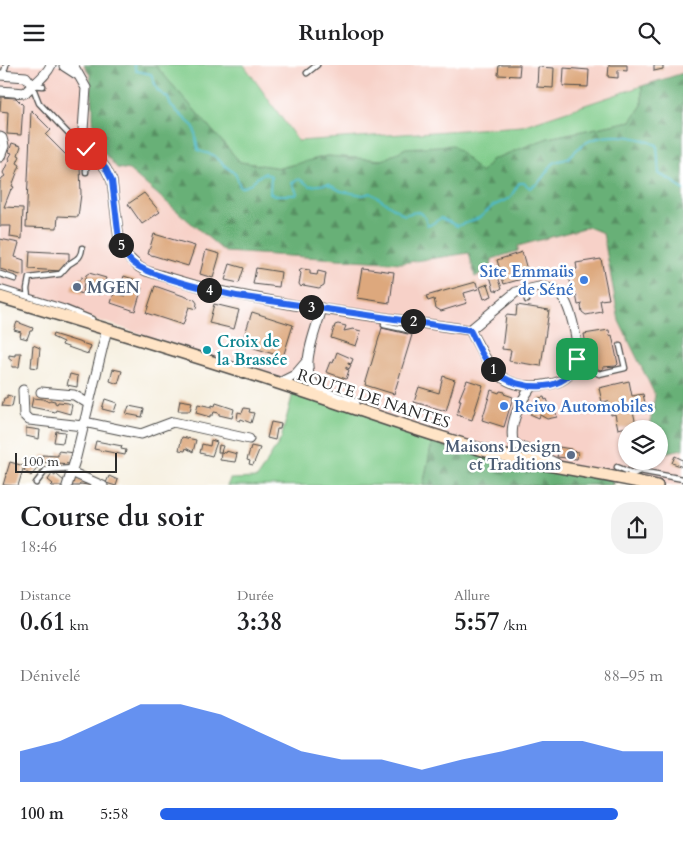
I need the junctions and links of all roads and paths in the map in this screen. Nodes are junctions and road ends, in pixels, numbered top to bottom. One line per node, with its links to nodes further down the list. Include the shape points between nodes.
1 (6, 65): 6 (lane)
2 (64, 65): 4 (street); 11 (street, via 78,75 86,88 83,130)
3 (317, 65): 5 (lane)
4 (49, 69): 7 (street, via 40,81)
5 (307, 73)
6 (2, 75): 7 (street, via 26,77)
7 (32, 85): 8 (lane); 9 (street, via 25,93); 11 (lane, via 39,103)
8 (43, 86)
9 (0, 91)
10 (0, 137): 12 (street, via 4,146)
11 (86, 149): 13 (lane); 22 (street, via 106,169 112,181 119,239 117,247 139,267 237,296)
12 (0, 157)
13 (86, 172)
14 (82, 248): 20 (lane, via 78,260 57,276 29,277)
15 (0, 274): 16 (lane)
16 (15, 279)
17 (0, 288): 20 (lane)
18 (525, 289): 21 (lane); 24 (street, via 508,297); 27 (street, via 547,287 565,300 576,341)
19 (0, 297): 23 (main road, ROUTE DE NANTES)
20 (28, 297): 23 (lane, via 66,308 93,320)
21 (527, 300)
22 (322, 309): 24 (street); 26 (street)
23 (102, 328): 29 (main road, ROUTE DE NANTES); 34 (street)
24 (470, 330): 30 (street, via 497,373 514,383)
25 (620, 346): 27 (lane, via 625,368 599,374)
26 (307, 361): 28 (street); 29 (street, via 295,375)
27 (577, 362): 30 (street, via 562,381)
28 (308, 375): 32 (street); 35 (street, via 320,390 385,415)
29 (279, 383): 32 (main road, ROUTE DE NANTES)
30 (531, 387): 40 (street, via 523,396 513,425 513,441 542,457)
31 (23, 389): 36 (street, via 24,415 30,421)
32 (296, 389): 35 (main road, ROUTE DE NANTES)
33 (41, 392): 34 (street, via 74,395)
34 (88, 404): 36 (street)
35 (394, 422): 40 (main road, ROUTE DE NANTES, via 491,452)
36 (84, 424): 37 (street, via 141,434 173,422); 39 (street)
37 (250, 439)
38 (617, 467): 41 (lane)
39 (72, 470): 43 (lane, via 46,470); 44 (street); 45 (street)
40 (580, 471): 41 (main road, ROUTE DE NANTES)
41 (628, 476): 42 (lane, via 640,471); 46 (main road, ROUTE DE NANTES)
42 (683, 479)
43 (36, 483)
44 (67, 485)
45 (103, 485)
46 (657, 485)

